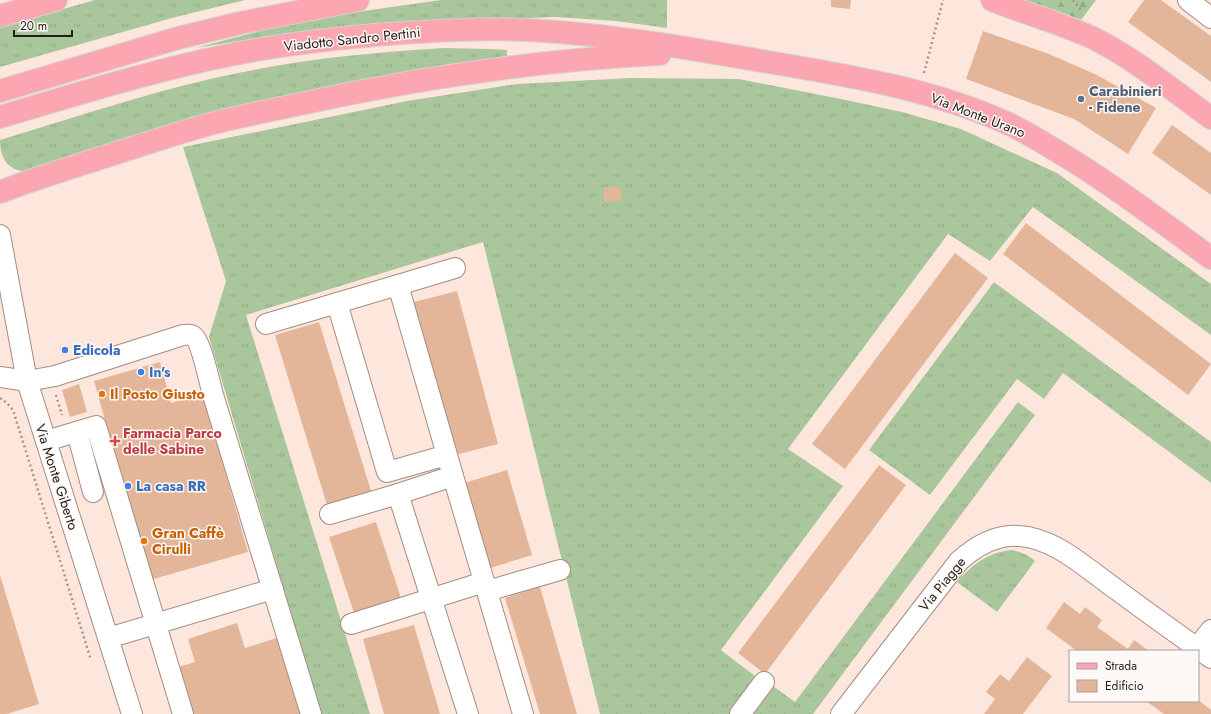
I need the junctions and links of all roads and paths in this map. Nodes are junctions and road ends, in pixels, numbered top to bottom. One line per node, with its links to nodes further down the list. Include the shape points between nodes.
1 (56, 0): 6 (main road)
2 (358, 0): 9 (main road, via 178,38)
3 (943, 0): 10 (path)
4 (992, 0): 12 (main road, via 1054,22 1115,50)
5 (1188, 0): 7 (street)
6 (0, 16)
7 (1211, 18)
8 (711, 52): 10 (main road, Via Monte Urano, via 831,72); 11 (main road, Viadotto Sandro Pertini, via 589,34 524,30 426,32 322,40 209,59 109,84); 13 (main road, via 582,59 397,84 215,123)
9 (0, 91)
10 (919, 92): 15 (main road, Via Monte Urano, via 994,118 1041,141 1110,184)
11 (0, 117)
12 (1211, 118)
13 (0, 192)
14 (0, 235): 21 (street, Via Monte Giberto)
15 (1211, 258)
16 (454, 268): 17 (street)
17 (398, 284): 18 (street); 27 (street)
18 (337, 303): 19 (street); 27 (street, via 387,472)
19 (266, 324)
20 (0, 377): 21 (street)
21 (27, 381): 26 (street, Via Monte Giberto); 34 (street, via 55,376 189,335 193,336 199,345)
22 (55, 393): 24 (path)
23 (0, 397): 41 (path, via 13,410)
24 (63, 418)
25 (77, 432): 26 (street); 29 (street); 36 (street, via 96,426)
26 (46, 442): 39 (street, Via Monte Giberto)
27 (447, 455): 28 (street)
28 (453, 476): 30 (street); 33 (street)
29 (93, 492)
30 (398, 494): 31 (street); 35 (street)
31 (330, 514)
32 (560, 570): 33 (street)
33 (485, 586): 35 (street); 47 (street)
34 (273, 589): 36 (street); 45 (street)
35 (431, 599): 37 (street); 46 (street)
36 (156, 624): 39 (street); 44 (street)
37 (351, 624)
38 (1211, 630): 40 (street)
39 (108, 638): 43 (street, Via Monte Giberto)
40 (1204, 653): 49 (street, Via Piagge, via 1064,552 1028,537 1001,537 982,544 959,561)
41 (91, 660)
42 (764, 682): 48 (street)
43 (132, 714)
44 (183, 714)
45 (311, 714)
46 (468, 714)
47 (523, 714)
48 (740, 714)
49 (841, 714)

